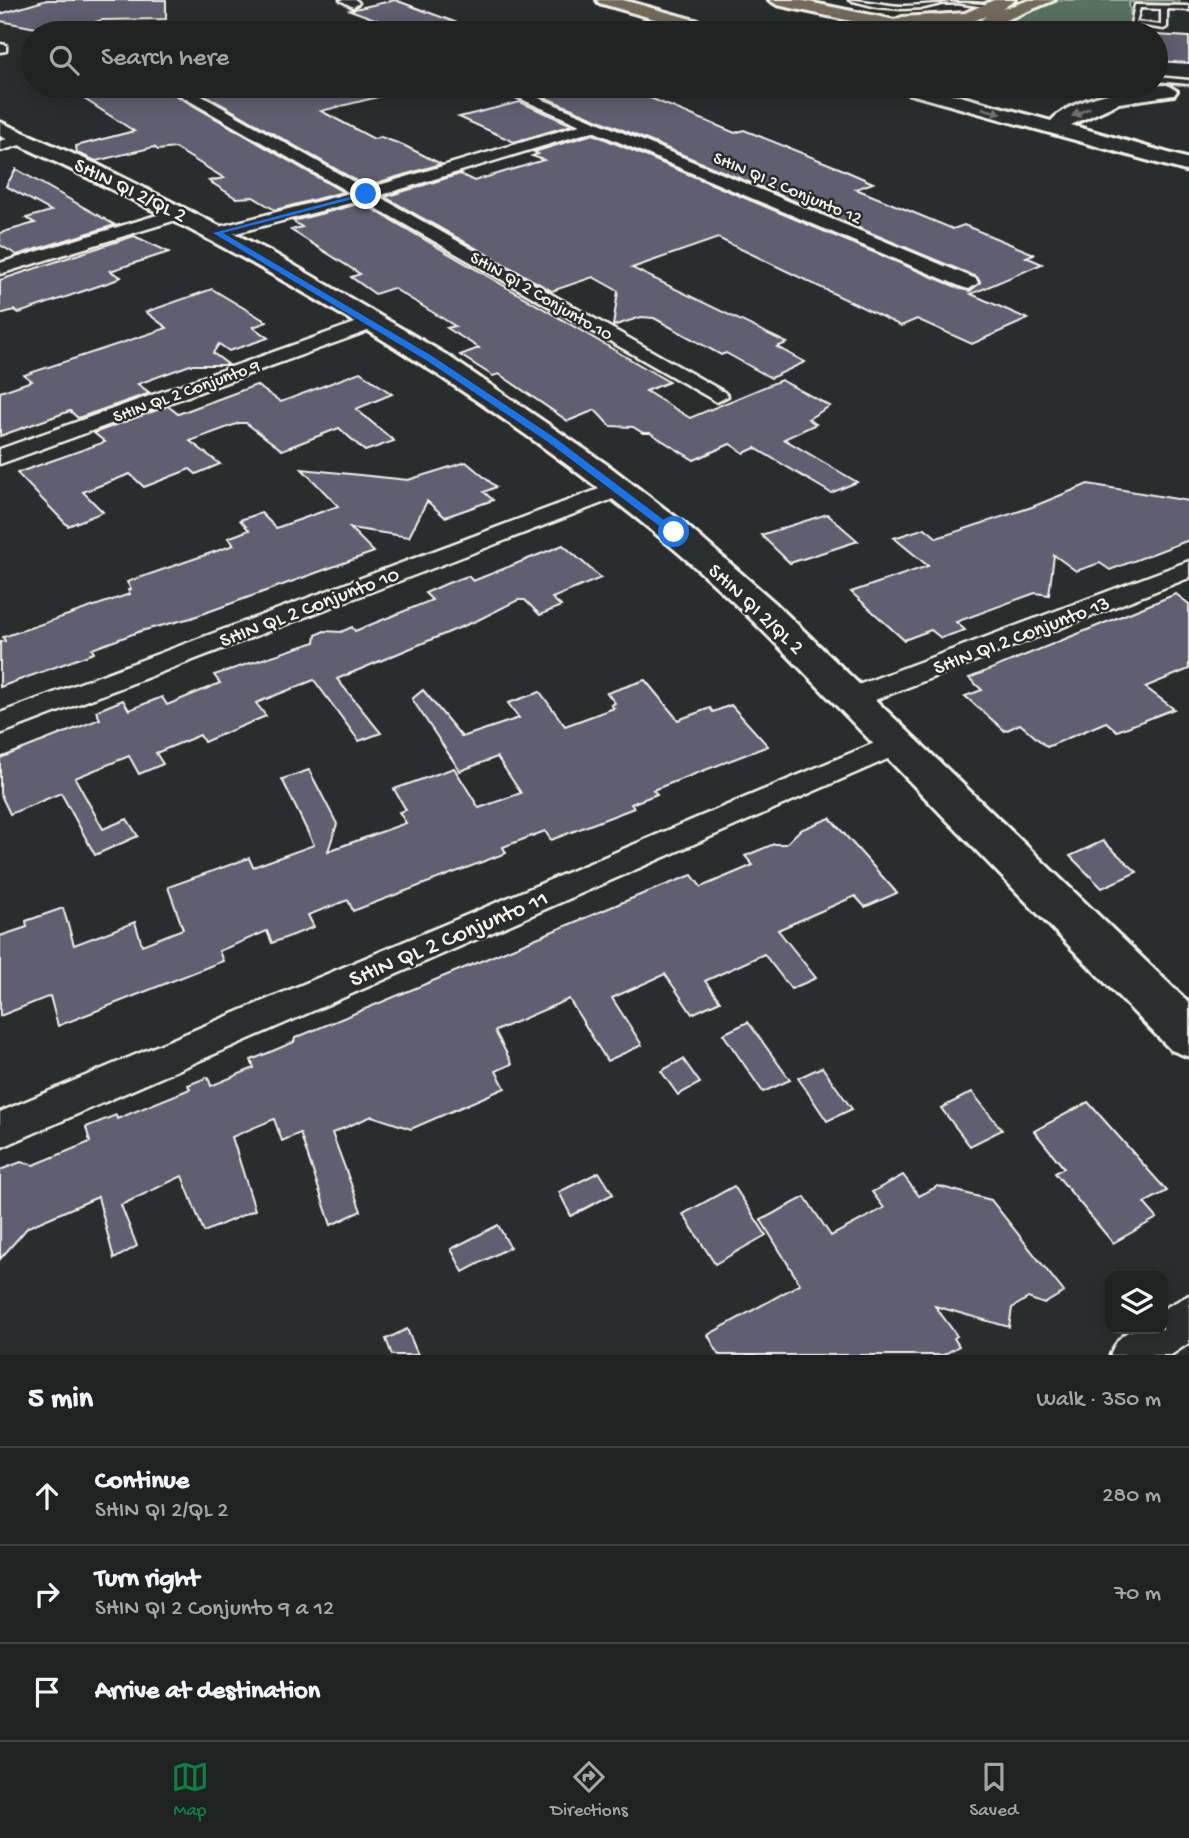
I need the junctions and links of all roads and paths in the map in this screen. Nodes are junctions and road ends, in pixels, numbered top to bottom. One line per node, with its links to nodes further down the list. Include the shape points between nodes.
1 (605, 0): 11 (main road)
2 (777, 0): 12 (main road)
3 (852, 0): 7 (lane, via 902,9)
4 (912, 0): 7 (lane)
5 (949, 0): 7 (lane); 10 (lane)
6 (1047, 0): 10 (main road)
7 (939, 3)
8 (1164, 7): 9 (lane); 13 (lane, via 1136,6); 14 (lane)
9 (1189, 8)
10 (993, 15): 12 (main road, via 954,21)
11 (678, 21)
12 (874, 21)
13 (1133, 21)
14 (1164, 21)
15 (1168, 74): 16 (lane)
16 (1189, 75)
17 (1189, 82): 18 (lane)
18 (1168, 84)
19 (1168, 88): 20 (street)
20 (1189, 97)
21 (195, 98): 29 (street, SHIN QI 2 Conjunto 10)
22 (527, 98): 25 (street, SHIN QI 2 Conjunto 12)
23 (945, 98): 26 (street, one-way to 26)
24 (1114, 98): 26 (street, one-way to 26, via 1061,122 1060,128)
25 (592, 126): 29 (street); 33 (street, SHIN QI 2 Conjunto 12)
26 (1072, 134): 28 (street)
27 (8, 138): 30 (street, SHIN QI 2/QL 2)
28 (1189, 166)
29 (366, 194): 31 (street); 35 (street, SHIN QI 2 Conjunto 10)
30 (180, 213): 31 (street, SHIN QI 2/QL 2); 32 (street)
31 (217, 233): 34 (street, SHIN QI 2/QL 2)
32 (0, 269)
33 (969, 283)
34 (372, 323): 36 (street, SHIN QL 2 Conjunto 9); 37 (street, SHIN QI 2/QL 2, via 480,391)
35 (717, 396)
36 (0, 457)
37 (618, 489): 39 (street, SHIN QI 2/QL 2, via 722,573); 40 (street, SHIN QL 2 Conjunto 10)
38 (1189, 569): 39 (street, SHIN QI 2 Conjunto 13)
39 (852, 698): 41 (street, SHIN QI 2/QL 2)
40 (0, 724)
41 (896, 744): 42 (street, SHIN QI 2/QL 2); 43 (street, SHIN QL 2 Conjunto 11)
42 (1189, 1035)
43 (0, 1130)
44 (1189, 1317): 45 (street)
45 (1132, 1355)

